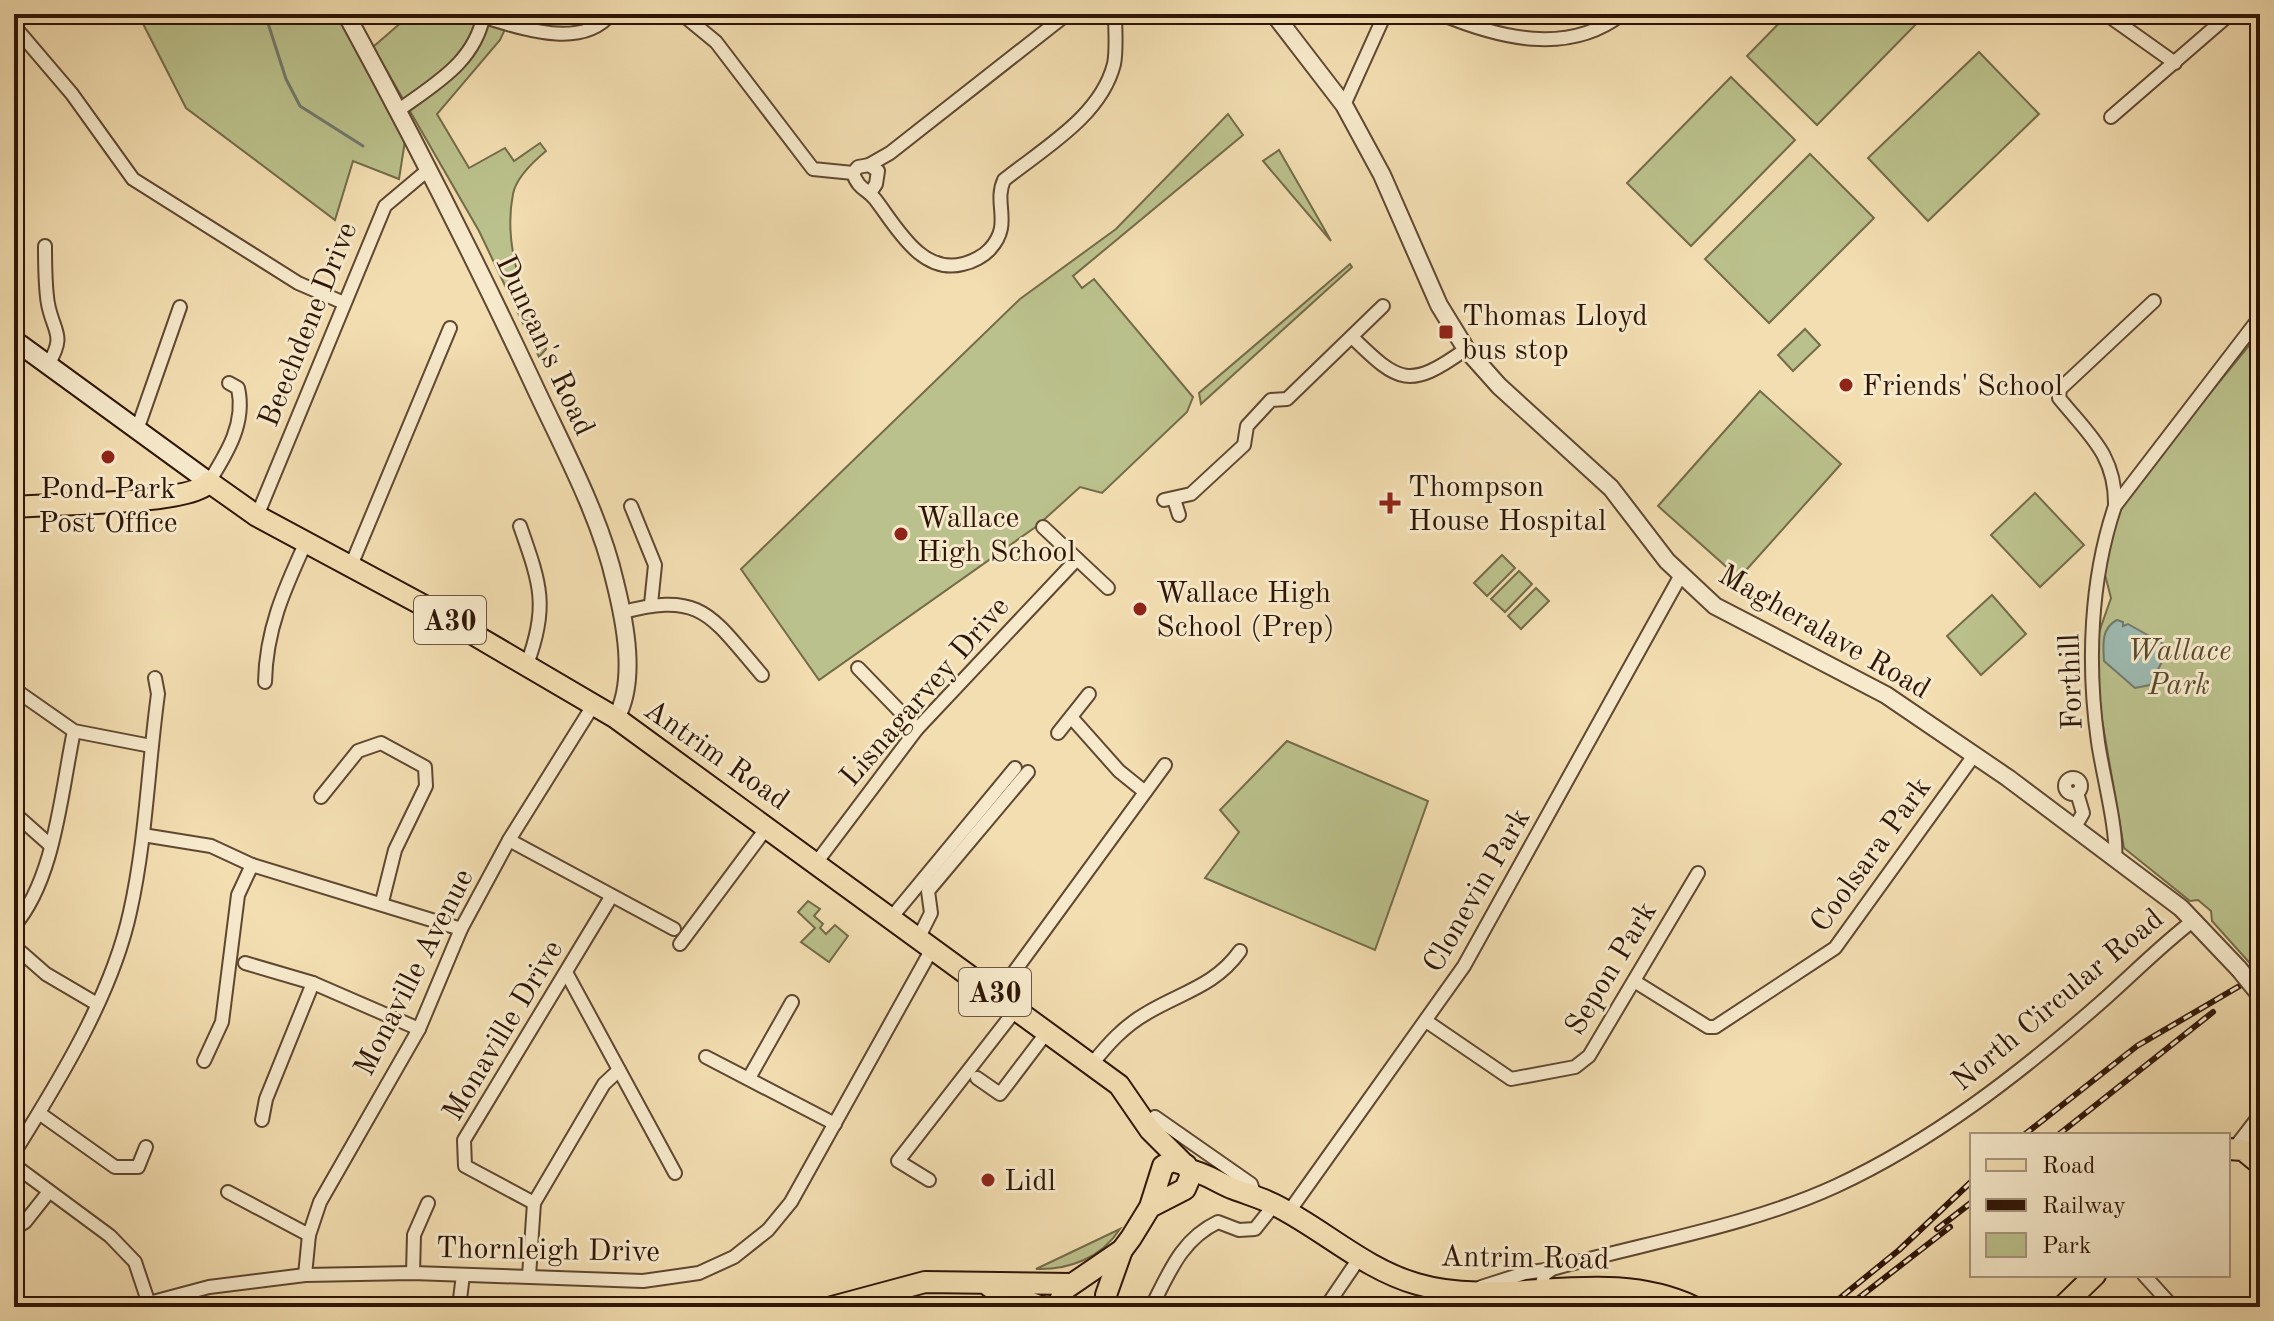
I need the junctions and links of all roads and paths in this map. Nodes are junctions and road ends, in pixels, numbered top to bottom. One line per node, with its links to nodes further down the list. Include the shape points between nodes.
1 (23, 14): 14 (street)
2 (346, 14): 17 (street, Duncan's Road)
3 (611, 14): 13 (street, via 602,25 572,33 536,32)
4 (682, 14): 21 (street, via 716,42 813,169)
5 (1067, 14): 19 (street)
6 (1115, 14): 22 (street, via 1115,61 1108,82 1073,125 1004,180 1003,226 988,252 968,263 941,265 907,244)
7 (1274, 14): 16 (street, Magheralave Road)
8 (1385, 14): 16 (street)
9 (1441, 14): 10 (street, via 1488,32 1557,40 1598,28)
10 (1622, 14)
11 (2106, 14): 15 (street)
12 (2230, 14): 15 (street)
13 (484, 16): 17 (street, via 480,37 458,68)
14 (14, 24): 25 (street, via 133,179 298,283)
15 (2175, 63): 18 (street)
16 (1344, 105): 32 (street, Magheralave Road, via 1382,175 1439,305)
17 (399, 110): 20 (street, Duncan's Road)
18 (2111, 117)
19 (869, 165): 21 (street); 22 (street, via 878,178)
20 (429, 169): 25 (street, Beechdene Drive, via 385,206); 50 (street, Duncan's Road, via 576,476 612,573)
21 (853, 173): 22 (street, via 862,191)
22 (870, 193)
23 (45, 246): 33 (street, via 48,306 59,334)
24 (2154, 301): 38 (street, Forthill, via 2060,389 2059,398 2105,454 2115,478)
25 (344, 303): 41 (street, Beechdene Drive)
26 (1383, 306): 30 (street)
27 (180, 307): 35 (street)
28 (2260, 317): 38 (street, Forthill)
29 (450, 328): 46 (street)
30 (1352, 337): 32 (street, via 1385,370 1402,376 1417,377); 40 (street, via 1287,399 1271,400 1247,426 1244,445 1191,494 1169,500)
31 (14, 340): 33 (main road)
32 (1466, 349): 47 (street, Magheralave Road, via 1611,488)
33 (48, 365): 35 (main road)
34 (229, 383): 36 (street, via 238,388 239,417 231,444)
35 (137, 430): 36 (main road)
36 (209, 482): 39 (main road, via 204,489 176,497); 41 (main road, Antrim Road / A30)
37 (631, 506): 49 (street, via 655,565)
38 (2115, 506): 78 (street, Forthill, via 2104,538 2092,640 2097,733)
39 (14, 507)
40 (1179, 515)
41 (257, 516): 44 (main road, Antrim Road / A30)
42 (520, 526): 51 (street, via 539,580 539,629)
43 (1043, 527): 45 (street)
44 (305, 544): 46 (main road, Antrim Road / A30); 55 (street, via 276,608 266,647)
45 (1077, 559): 48 (street); 61 (street, Lisnagarvey Drive)
46 (350, 568): 51 (main road, Antrim Road / A30)
47 (1681, 575): 65 (street, Magheralave Road, via 1723,611 1886,695); 102 (street, Clonevin Park, via 1530,854)
48 (1108, 588)
49 (651, 604): 50 (street); 53 (street, via 681,602 708,616)
50 (620, 613): 60 (street, Duncan's Road, via 627,683)
51 (527, 664): 58 (main road, Antrim Road / A30)
52 (858, 668): 61 (street)
53 (762, 675)
54 (155, 678): 64 (street)
55 (265, 682)
56 (14, 689): 62 (street)
57 (1089, 694): 59 (street)
58 (594, 704): 60 (main road, Antrim Road / A30); 76 (street, Monaville Avenue)
59 (1071, 717): 63 (street); 69 (street)
60 (616, 718): 73 (main road, Antrim Road / A30)
61 (917, 729): 79 (street, Lisnagarvey Drive)
62 (74, 731): 64 (street); 77 (street)
63 (1058, 733)
64 (151, 746): 75 (street)
65 (1975, 754): 74 (street, Magheralave Road); 95 (street, Coolsara Park, via 1829,955 1715,1027)
66 (1165, 765): 69 (street)
67 (1015, 768): 84 (street)
68 (1028, 772): 89 (street, Thornleigh Drive, via 928,891)
69 (1145, 792): 97 (street)
70 (2077, 793): 74 (street, via 2083,813)
71 (321, 797): 83 (street, via 358,751 381,743 425,767 426,786 395,850)
72 (14, 813): 77 (street)
73 (768, 826): 79 (main road, Antrim Road / A30); 90 (street)
74 (2075, 827): 78 (street, Magheralave Road)
75 (143, 835): 80 (street, via 211,846); 100 (street, via 130,914)
76 (509, 840): 82 (street); 87 (street, Monaville Avenue)
77 (50, 845): 86 (street, via 28,910)
78 (2115, 857): 85 (street, Magheralave Road)
79 (816, 863): 84 (main road, Antrim Road / A30)
80 (252, 865): 83 (street); 106 (street, via 238,895 222,1022)
81 (1698, 873): 95 (street, Sepon Park)
82 (611, 897): 88 (street); 94 (street, Monaville Drive)
83 (382, 902): 87 (street)
84 (891, 918): 89 (main road, Antrim Road / A30)
85 (2194, 920): 98 (street, Magheralave Road, bridge); 139 (street, North Circular Road, via 2032,1062 1879,1164 1761,1213)
86 (14, 926)
87 (461, 929): 103 (street, Monaville Avenue)
88 (674, 929)
89 (926, 942): 97 (main road, Antrim Road / A30); 114 (street, Thornleigh Drive)
90 (680, 944)
91 (14, 946): 100 (street, via 46,974)
92 (1240, 951): 107 (street, via 1211,982 1172,998 1117,1034)
93 (245, 963): 96 (street)
94 (567, 974): 108 (street); 132 (street, Monaville Drive, via 464,1140 465,1166)
95 (1634, 981): 102 (street, Sepon Park, via 1589,1056 1575,1067 1521,1079 1511,1079)
96 (313, 983): 103 (street); 113 (street)
97 (998, 994): 101 (main road, Antrim Road / A30)
98 (2260, 995)
99 (792, 1002): 109 (street)
100 (97, 1004): 111 (street)
101 (1017, 1008): 104 (main road, Antrim Road / A30); 125 (street, via 898,1161)
102 (1426, 1021): 134 (street, Clonevin Park)
103 (419, 1029): 136 (street, Monaville Avenue, via 320,1202)
104 (1047, 1032): 107 (main road, Antrim Road / A30); 110 (street, via 1000,1094)
105 (706, 1057): 109 (street)
106 (204, 1061)
107 (1092, 1064): 115 (main road, Antrim Road / A30, via 1119,1085)
108 (619, 1070): 123 (street); 132 (street, via 604,1084)
109 (749, 1078): 114 (street)
110 (977, 1078)
111 (39, 1113): 116 (street, via 115,1167 138,1167); 119 (street)
112 (2260, 1118): 118 (street)
113 (262, 1120)
114 (835, 1124): 143 (street, Thornleigh Drive, via 791,1202 768,1230 734,1257 699,1273 643,1281)
115 (1152, 1124): 117 (street); 122 (main road, Antrim Road / A30); 124 (main road, Antrim Road / A30)
116 (146, 1147)
117 (1199, 1147): 122 (street); 130 (street, via 1251,1184)
118 (2233, 1148): 120 (main road)
119 (14, 1153)
120 (2260, 1164)
121 (14, 1165): 128 (street)
122 (1186, 1166): 124 (main road, via 1167,1163); 126 (main road, Antrim Road / A30); 129 (main road, via 1191,1181)
123 (675, 1173)
124 (1158, 1177): 129 (main road, via 1167,1192); 133 (main road, A30)
125 (929, 1180)
126 (1233, 1189): 129 (main road, Antrim Road / A30); 130 (main road, Antrim Road / A30)
127 (228, 1192): 136 (street)
128 (48, 1193): 135 (street); 153 (street, via 110,1236 135,1262)
129 (1179, 1193): 133 (main road, A30)
130 (1255, 1196): 134 (main road, Antrim Road / A30)
131 (428, 1203): 140 (street, via 414,1235)
132 (534, 1203): 143 (street)
133 (1150, 1207): 137 (main road, A30)
134 (1281, 1209): 138 (main road, Antrim Road / A30); 151 (street, Clonevin Park, via 1255,1229 1218,1222 1205,1228 1179,1254)
135 (14, 1229)
136 (309, 1235): 141 (street, Monaville Avenue)
137 (1122, 1250): 147 (main road, A30); 152 (main road, A30)
138 (1360, 1257): 149 (main road, Antrim Road / A30, via 1417,1284); 159 (street)
139 (1552, 1269): 148 (street); 149 (street, North Circular Road)
140 (413, 1273): 141 (street, Thornleigh Drive); 142 (street, Thornleigh Drive)
141 (305, 1275): 153 (street, Thornleigh Drive, via 209,1287)
142 (463, 1275): 143 (street, Thornleigh Drive); 155 (street)
143 (529, 1276)
144 (2093, 1277): 161 (main road)
145 (2146, 1277): 162 (street)
146 (967, 1281): 147 (main road); 156 (main road, via 910,1284); 157 (main road)
147 (1075, 1282): 152 (main road, via 1096,1284); 158 (main road, via 1060,1295)
148 (1541, 1288): 149 (main road, Antrim Road / A30); 150 (main road, Antrim Road / A30)
149 (1471, 1291)
150 (1578, 1298): 160 (main road, Antrim Road / A30, via 1649,1291)
151 (1155, 1300)
152 (1110, 1302)
153 (149, 1304): 154 (street, Thornleigh Drive)
154 (134, 1307)
155 (459, 1307)
156 (832, 1307)
157 (1042, 1307)
158 (1057, 1307)
159 (1326, 1307)
160 (1694, 1307)
161 (2062, 1307)
162 (2173, 1307)

